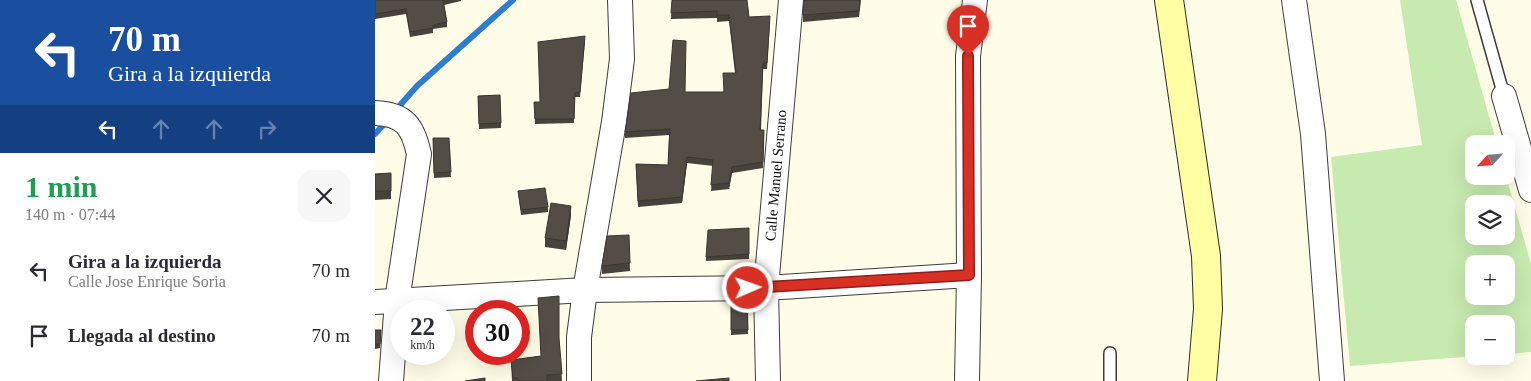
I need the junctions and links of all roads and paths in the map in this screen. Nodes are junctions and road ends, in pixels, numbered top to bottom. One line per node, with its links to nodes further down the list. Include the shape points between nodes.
1 (620, 0): 12 (street, via 622,59)
2 (791, 0): 11 (street, Calle Manuel Serrano)
3 (975, 0): 10 (street, via 968,56)
4 (1169, 0): 20 (street, via 1206,256 1208,309)
5 (1294, 0): 21 (street, via 1313,134)
6 (1477, 0): 7 (lane)
7 (1503, 96): 9 (street)
8 (375, 112): 13 (street, via 395,116 407,123 419,154)
9 (1531, 190)
10 (969, 275): 11 (street); 18 (street)
11 (766, 288): 12 (street); 17 (street, Calle Manuel Serrano)
12 (585, 290): 13 (street); 16 (street, via 579,338)
13 (386, 301): 15 (street)
14 (1110, 353): 19 (lane)
15 (391, 381)
16 (579, 381)
17 (769, 381)
18 (967, 381)
19 (1110, 381)
20 (1202, 381)
21 (1332, 381)

